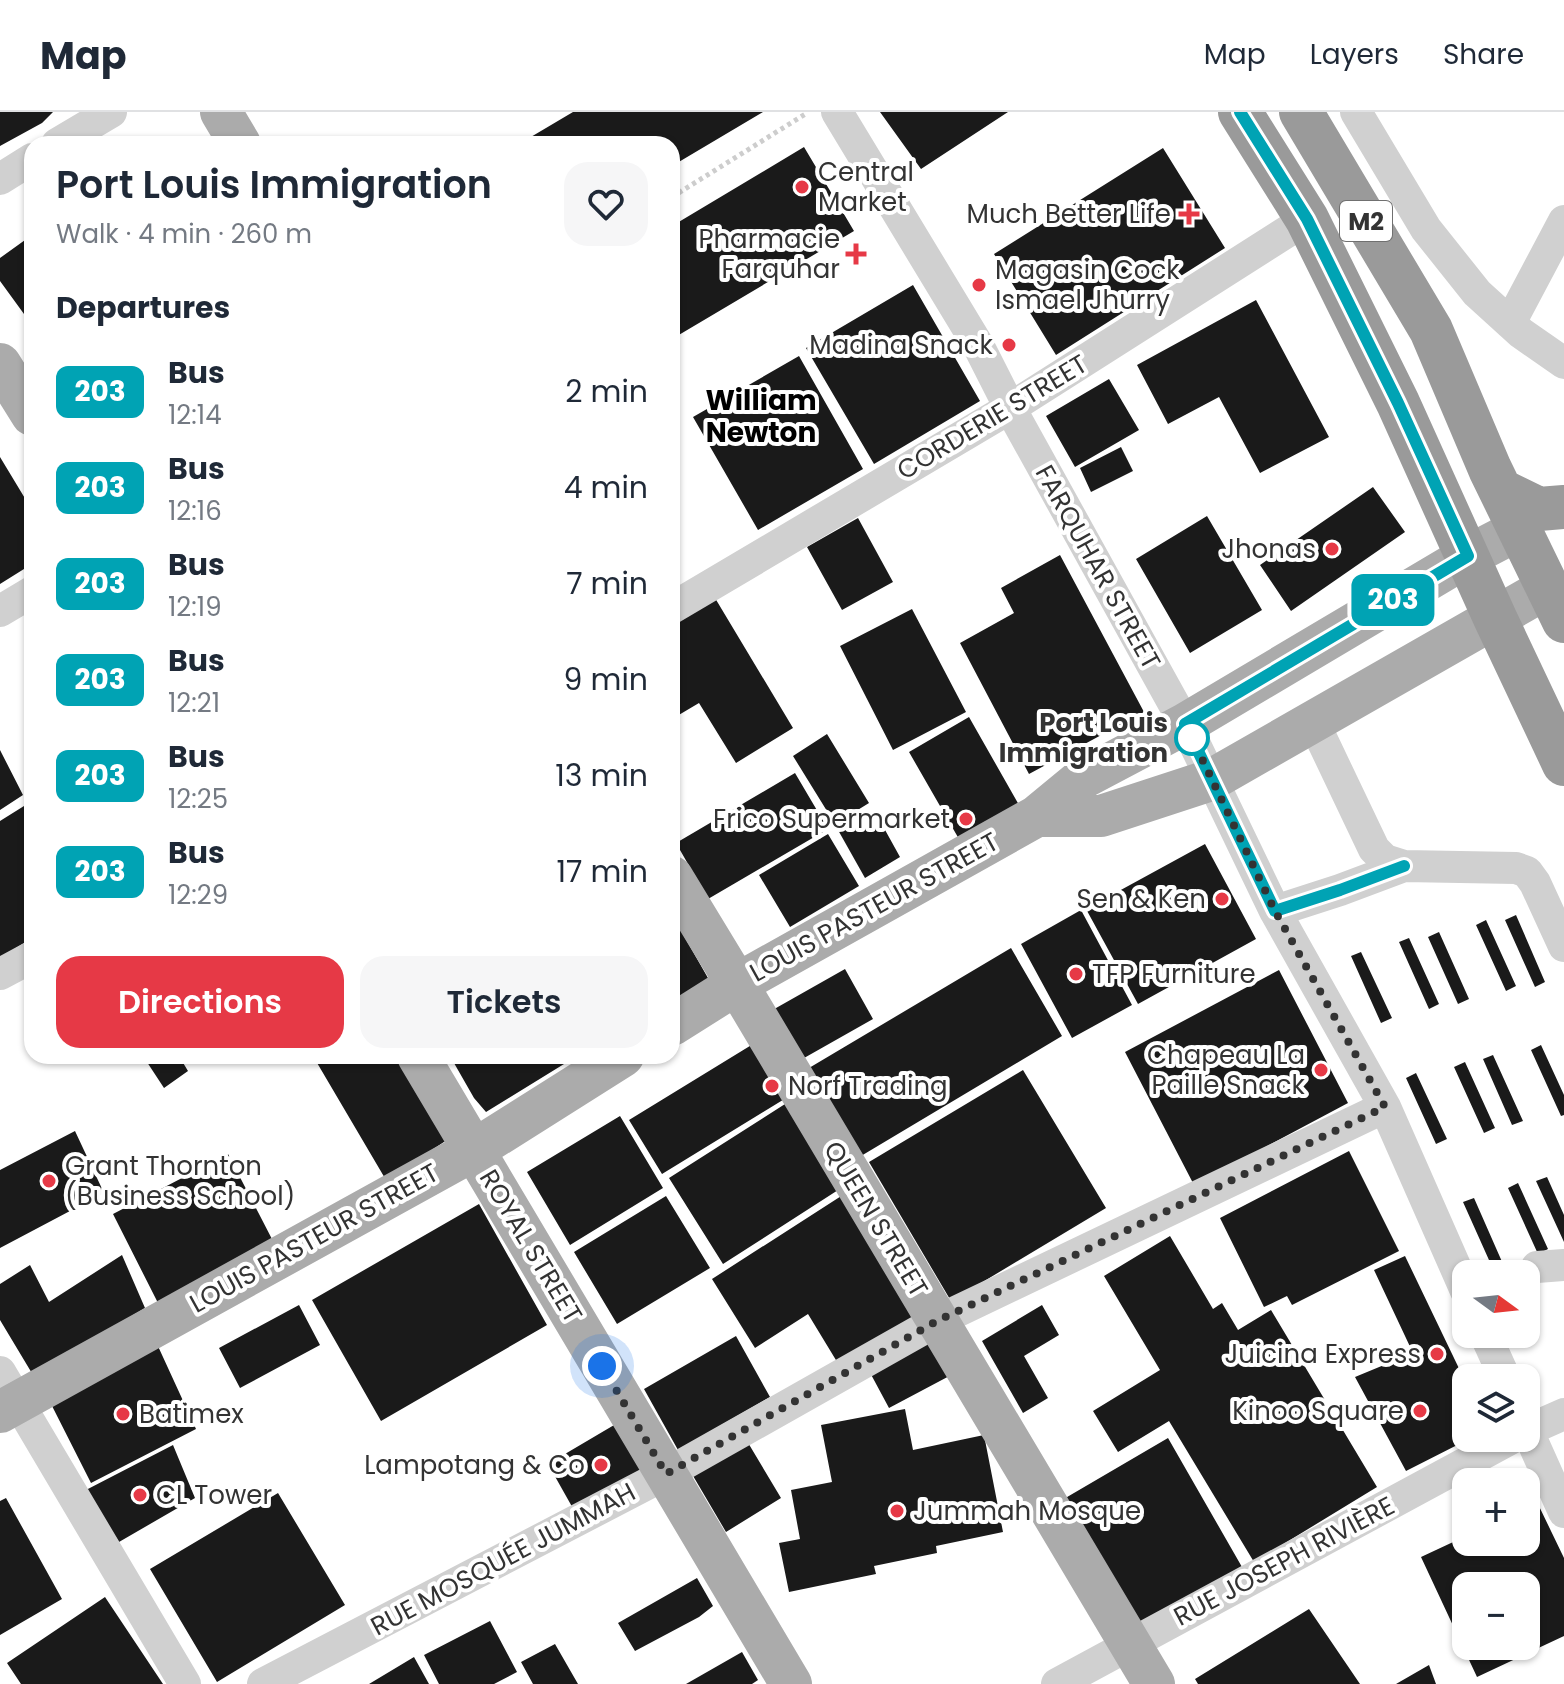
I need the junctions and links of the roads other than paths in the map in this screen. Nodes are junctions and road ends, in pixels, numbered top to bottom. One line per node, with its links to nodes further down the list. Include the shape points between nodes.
1 (111, 112): 7 (street)
2 (221, 112): 8 (main road)
3 (837, 112): 17 (street, FARQUHAR STREET, via 978,345)
4 (1240, 112): 11 (highway, M2)
5 (1301, 112): 19 (highway, M2, via 1431,330)
6 (1356, 112): 13 (street, via 1426,229 1477,293)
7 (70, 136)
8 (235, 136)
9 (24, 164): 10 (street)
10 (0, 179)
11 (1307, 219): 17 (street, CORDERIE STREET); 21 (highway, M2)
12 (1564, 221): 13 (street)
13 (1510, 323): 14 (street)
14 (1564, 363)
15 (0, 364): 16 (main road)
16 (24, 402)
17 (1010, 408): 24 (street, CORDERIE STREET); 28 (street, FARQUHAR STREET)
18 (1564, 507): 19 (highway)
19 (1511, 510): 20 (street); 21 (main road, LOUIS PASTEUR STREET); 22 (highway, M2)
20 (1564, 513)
21 (1468, 556): 26 (highway, M2); 28 (main road, LOUIS PASTEUR STREET)
22 (1558, 595): 26 (main road, LOUIS PASTEUR STREET)
23 (24, 597): 25 (street)
24 (680, 603)
25 (0, 611)
26 (1495, 618): 27 (main road, LOUIS PASTEUR STREET); 29 (highway, M2)
27 (1313, 721): 30 (main road, LOUIS PASTEUR STREET); 32 (street, via 1374,849 1385,860)
28 (1185, 724): 30 (street, FARQUHAR STREET); 31 (main road, LOUIS PASTEUR STREET, via 1083,778)
29 (1564, 764)
30 (1211, 780): 31 (main road, LOUIS PASTEUR STREET, via 1101,816); 34 (street, FARQUHAR STREET)
31 (1037, 816): 38 (main road, LOUIS PASTEUR STREET)
32 (1404, 866): 34 (street); 35 (street, via 1527,872)
33 (680, 890): 38 (main road, QUEEN STREET)
34 (1275, 911): 42 (street, FARQUHAR STREET)
35 (1564, 946)
36 (24, 961): 37 (street)
37 (0, 974)
38 (737, 984): 39 (main road, LOUIS PASTEUR STREET); 45 (main road, QUEEN STREET)
39 (680, 1020)
40 (423, 1064): 43 (main road, ROYAL STREET)
41 (610, 1064): 43 (main road, LOUIS PASTEUR STREET)
42 (1385, 1107): 44 (street, FARQUHAR STREET); 45 (street, RUE MOSQUÉE JUMMAH)
43 (474, 1150): 46 (main road, LOUIS PASTEUR STREET); 51 (main road, ROYAL STREET)
44 (1452, 1260)
45 (937, 1321): 51 (street, RUE MOSQUÉE JUMMAH); 53 (main road, QUEEN STREET)
46 (6, 1395): 54 (street)
47 (1564, 1414): 48 (street, RUE JOSEPH RIVIÈRE)
48 (1540, 1424)
49 (1484, 1452): 53 (street, RUE JOSEPH RIVIÈRE)
50 (1534, 1452): 52 (street)
51 (666, 1474): 55 (street, RUE MOSQUÉE JUMMAH); 56 (main road, ROYAL STREET)
52 (1564, 1512)
53 (1130, 1644): 57 (street, RUE JOSEPH RIVIÈRE); 58 (main road, QUEEN STREET)
54 (185, 1684)
55 (263, 1684)
56 (791, 1684)
57 (1057, 1684)
58 (1154, 1684)

